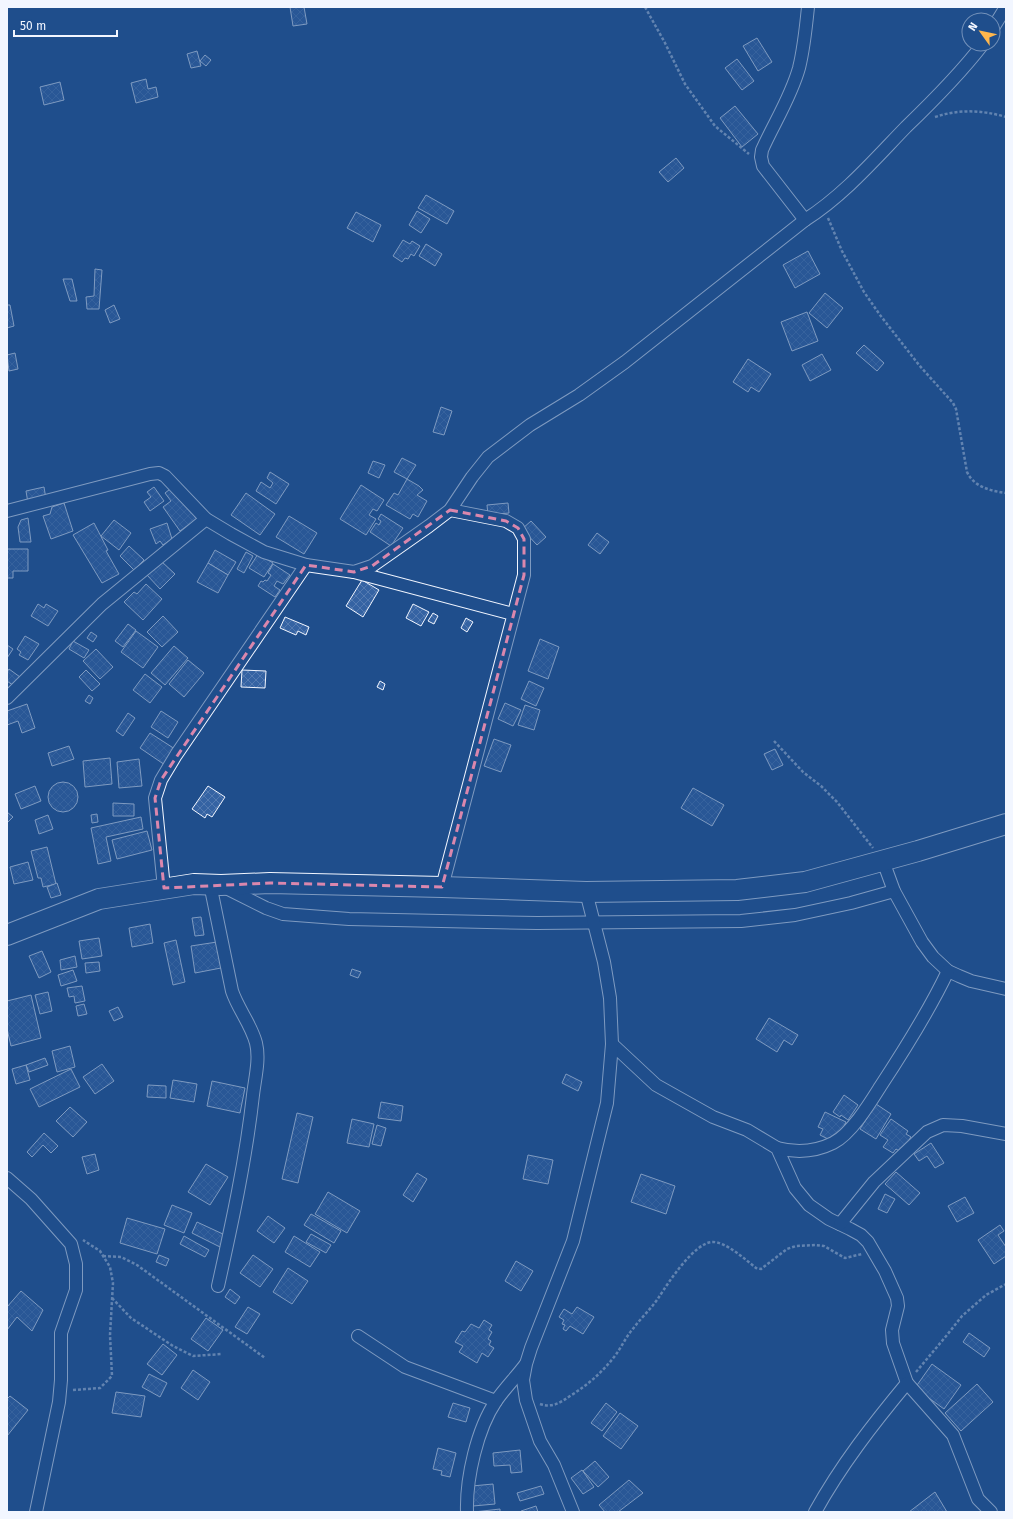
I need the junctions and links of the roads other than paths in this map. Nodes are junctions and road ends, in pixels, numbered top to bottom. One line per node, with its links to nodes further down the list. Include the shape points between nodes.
1 (808, 7): 3 (street, via 799,70 761,157 763,166)
2 (976, 52): 3 (street, via 933,102 871,165 824,208)
3 (805, 220): 4 (street, via 625,362 579,395 530,425 488,457)
4 (450, 510): 8 (street, via 372,566); 9 (street, via 506,521 518,528 524,539 524,576)
5 (7, 511): 6 (street, via 159,473 169,478)
6 (206, 519): 7 (street, via 264,552); 10 (street, via 102,604)
7 (306, 565): 8 (street); 15 (street, via 176,755 162,780 155,798)
8 (354, 572): 9 (street)
9 (513, 614): 14 (street)
10 (7, 698)
11 (1006, 824): 12 (main road)
12 (883, 861): 16 (street); 17 (main road, via 805,882 737,890)
13 (215, 885): 14 (main road, via 270,883); 15 (main road, via 194,884); 18 (street, via 283,914); 27 (street, via 232,990 256,1043 258,1055 237,1201)
14 (442, 887): 17 (main road)
15 (164, 888): 19 (main road, via 100,899)
16 (894, 891): 18 (street, via 851,904 795,915 741,921); 20 (street, via 922,942 933,958)
17 (586, 892): 18 (street)
18 (594, 924): 22 (street, via 610,998)
19 (7, 935)
20 (948, 971): 21 (street, via 971,981); 24 (street, via 902,1054 860,1118 848,1131 835,1142 812,1151)
21 (1006, 989)
22 (612, 1044): 24 (street, via 656,1085 713,1117 746,1130); 29 (street, via 607,1103 573,1241)
23 (1006, 1134): 26 (street, via 943,1125 927,1132 874,1182)
24 (777, 1148): 26 (street, via 795,1188 809,1205)
25 (7, 1178): 32 (street, via 31,1199 71,1244 76,1264 76,1290 61,1332 60,1391)
26 (840, 1224): 30 (street, via 861,1235 868,1242 897,1298 898,1306 892,1330 893,1343)
27 (218, 1286)
28 (358, 1336): 31 (street, via 405,1367)
29 (526, 1364): 31 (street); 34 (street, via 526,1400 540,1441 554,1465)
30 (907, 1383): 35 (street, via 864,1435); 36 (street, via 953,1435 978,1499)
31 (496, 1401): 33 (street, via 484,1423 478,1444 466,1492)
32 (36, 1512)
33 (467, 1512)
34 (573, 1512)
35 (815, 1512)
36 (991, 1512)

